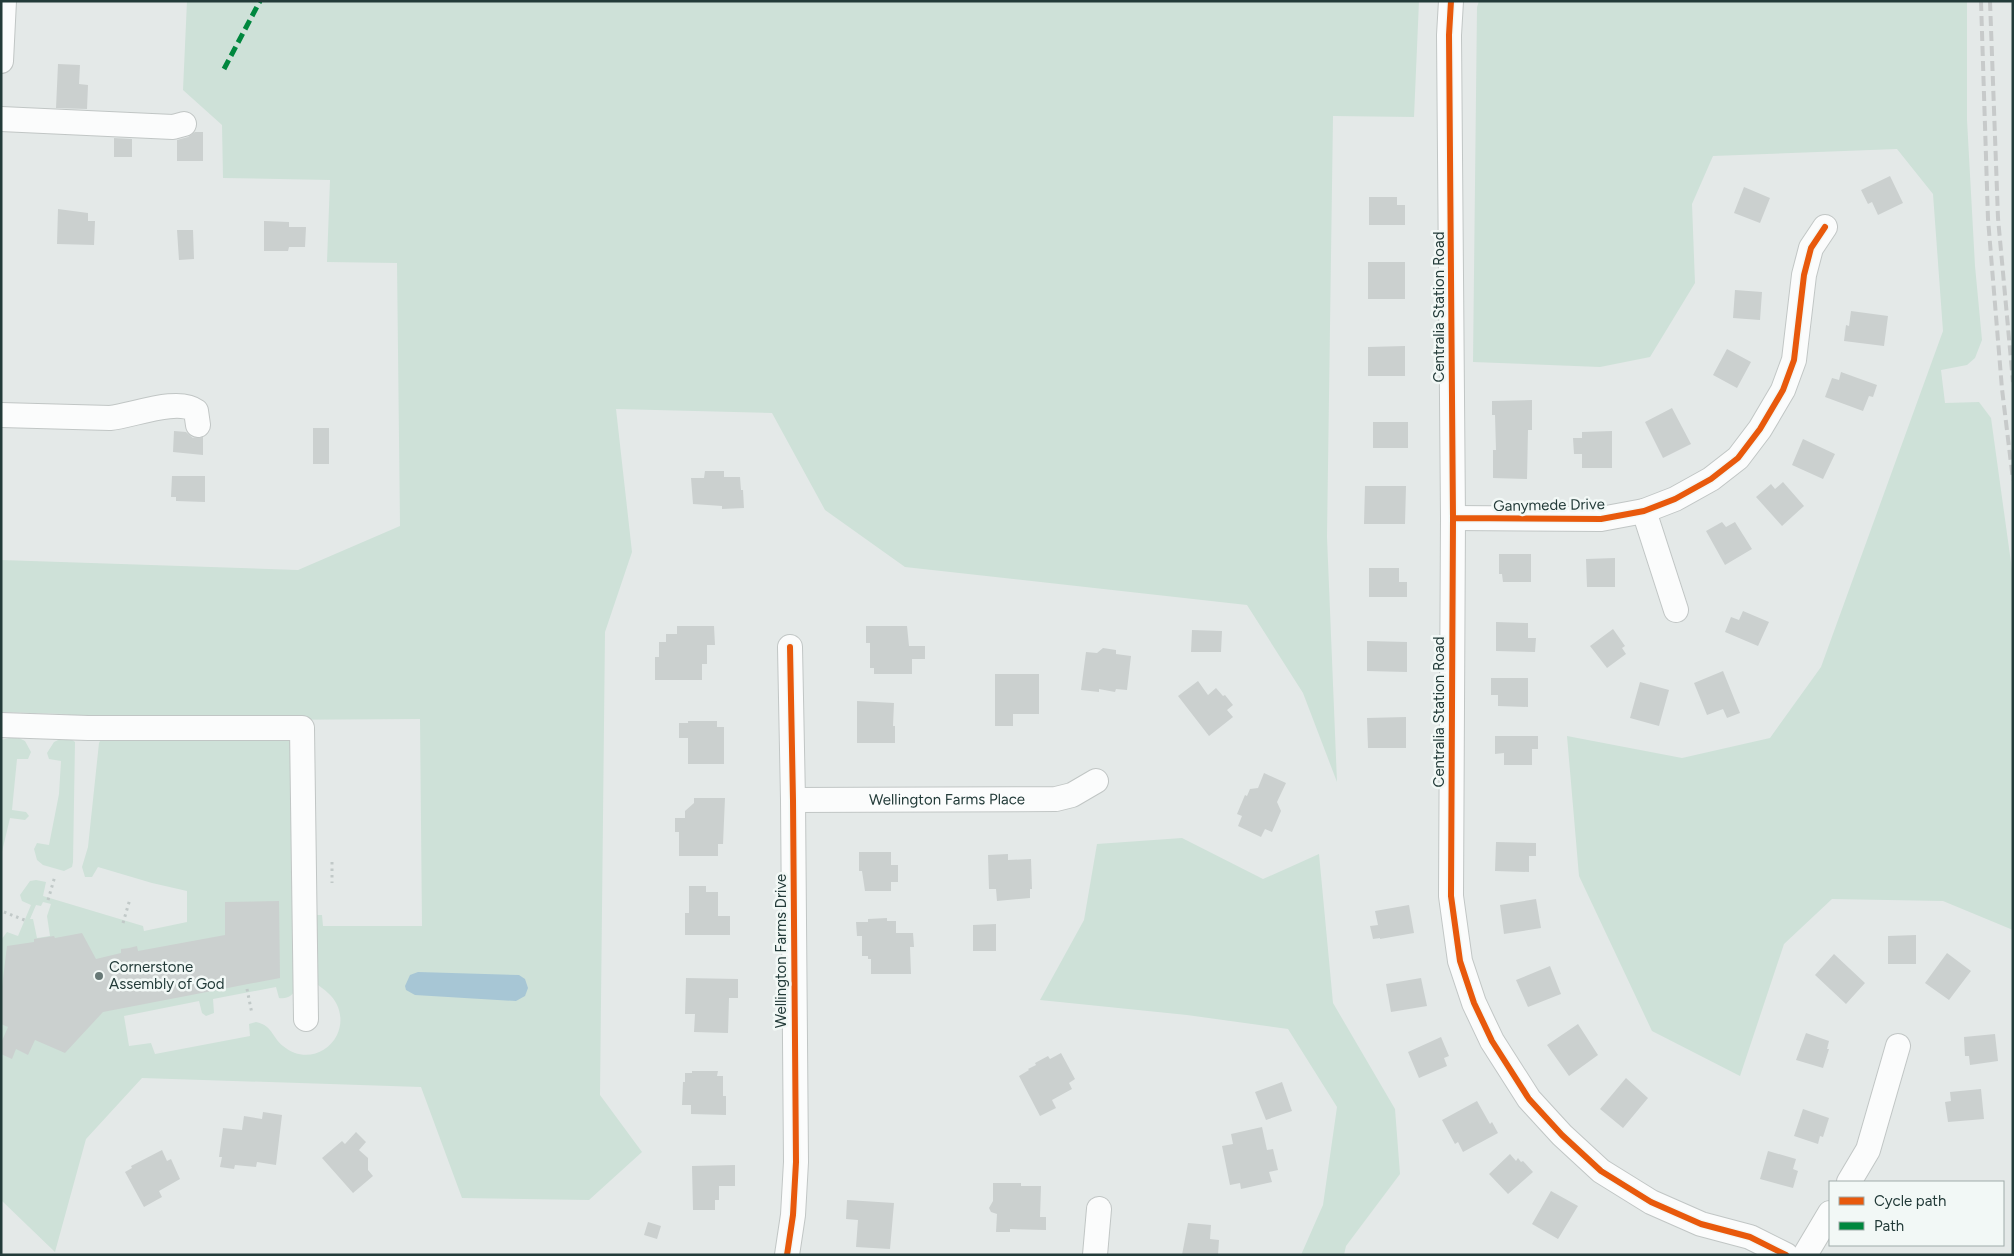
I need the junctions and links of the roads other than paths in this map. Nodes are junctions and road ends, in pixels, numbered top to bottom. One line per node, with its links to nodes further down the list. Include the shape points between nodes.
1 (4, 1): 3 (street)
2 (1451, 1): 10 (street, Centralia Station Road)
3 (1, 61)
4 (1, 119): 5 (street, via 173,127)
5 (184, 124)
6 (1825, 227): 9 (street, Ganymede Drive, via 1811,248 1804,275 1794,360 1783,390 1760,429 1738,458 1711,479)
7 (1, 414): 8 (street, via 110,418 181,406 196,412)
8 (198, 425)
9 (1644, 511): 10 (street, Ganymede Drive, via 1601,519); 11 (street)
10 (1453, 518): 23 (street, Centralia Station Road, via 1451,896 1460,961 1474,1003 1492,1041 1528,1099 1601,1171 1651,1202 1701,1224 1750,1237)
11 (1676, 610)
12 (790, 647): 15 (street, Wellington Farms Drive)
13 (1, 726): 16 (street, via 302,728)
14 (1096, 781): 15 (street, Wellington Farms Place, via 1072,795 1056,799)
15 (793, 800): 21 (street, Wellington Farms Drive, via 796,1162)
16 (306, 1019)
17 (1898, 1046): 18 (street, via 1868,1150)
18 (1850, 1181)
19 (1099, 1209): 22 (street)
20 (1829, 1215): 24 (street)
21 (787, 1255)
22 (1095, 1255)
23 (1786, 1255)
24 (1805, 1255)

